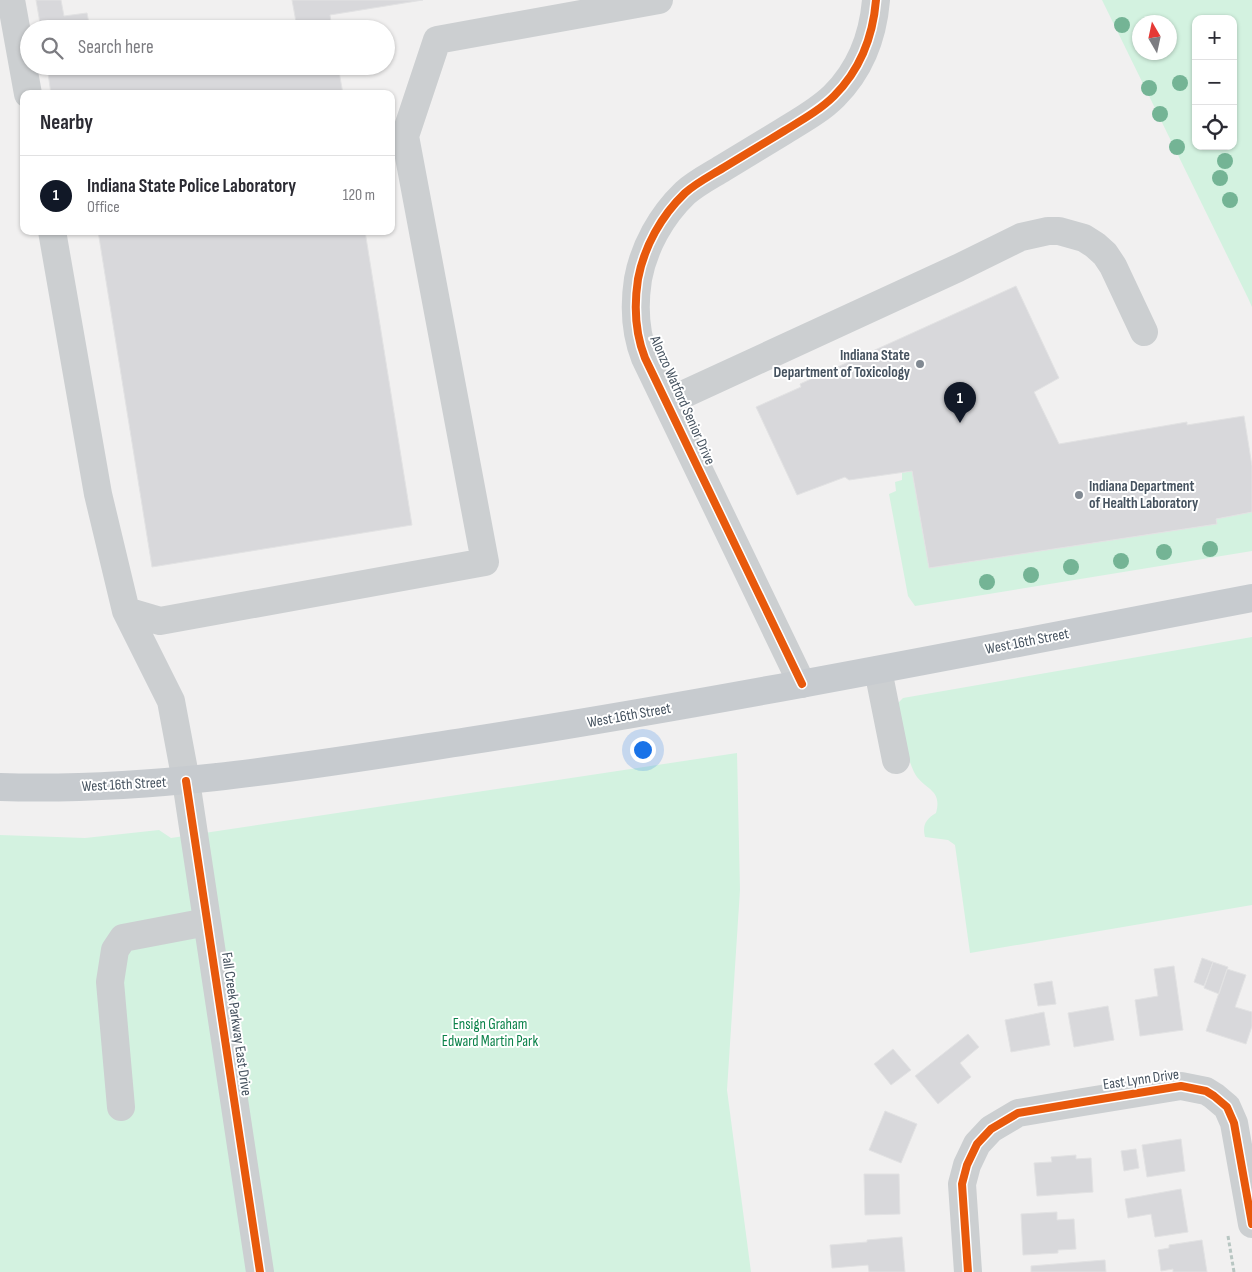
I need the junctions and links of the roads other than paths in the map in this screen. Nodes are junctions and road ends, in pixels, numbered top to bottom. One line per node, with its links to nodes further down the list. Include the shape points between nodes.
1 (11, 0): 4 (street)
2 (658, 0): 11 (street, via 437,40 405,136 485,562 160,621)
3 (876, 0): 9 (street, Alonzo Watford Senior Drive, via 866,46 844,86 811,115 685,193 668,212 647,248 637,286 637,330 645,358)
4 (20, 50)
5 (25, 75): 6 (street)
6 (27, 90)
7 (53, 235): 11 (street, Fall Creek Parkway East Drive, via 98,494)
8 (1144, 332): 9 (street, via 1105,254 1084,238 1048,231 1021,237)
9 (667, 402): 13 (street, Alonzo Watford Senior Drive)
10 (1252, 598): 12 (main road, West 16th Street)
11 (126, 611): 15 (street, Fall Creek Parkway East Drive, via 172,701)
12 (878, 670): 13 (main road, West 16th Street); 14 (street)
13 (802, 684): 15 (main road, West 16th Street, via 510,734)
14 (896, 760)
15 (186, 781): 16 (main road, West 16th Street); 17 (street, Fall Creek Parkway East Drive)
16 (0, 787)
17 (207, 922): 18 (street, via 123,938 114,950 110,982); 20 (street, Fall Creek Parkway East Drive)
18 (121, 1107)
19 (1240, 1228): 21 (street, East Lynn Drive, via 1234,1123 1226,1107 1214,1096 1181,1086 1018,1113 991,1129 977,1144 962,1184)
20 (260, 1272)
21 (968, 1272)

